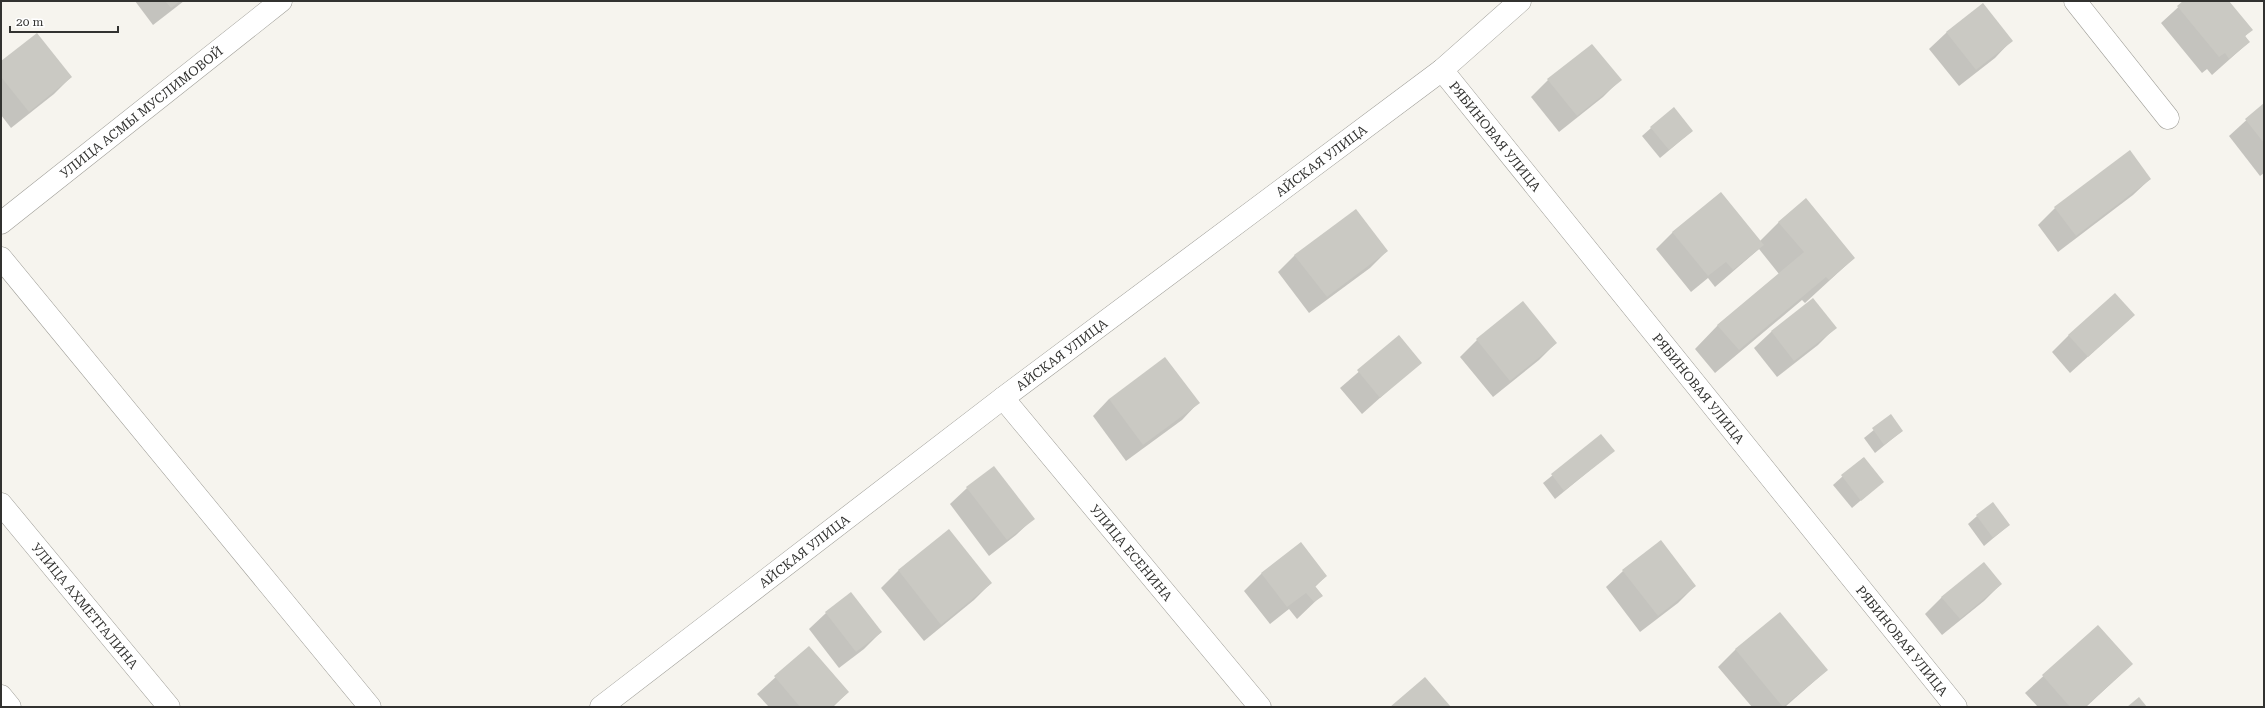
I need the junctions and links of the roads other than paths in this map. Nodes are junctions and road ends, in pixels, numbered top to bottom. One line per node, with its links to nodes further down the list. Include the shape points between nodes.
1 (281, 1): 6 (street, УЛИЦА АСМЫ МУСЛИМОВОЙ)
2 (1520, 1): 4 (street, АЙСКАЯ УЛИЦА)
3 (2075, 1): 5 (street)
4 (1442, 70): 8 (street, АЙСКАЯ УЛИЦА); 16 (street, РЯБИНОВАЯ УЛИЦА)
5 (2168, 118)
6 (1, 223)
7 (1, 258): 13 (street)
8 (1003, 398): 14 (street, АЙСКАЯ УЛИЦА); 15 (street, УЛИЦА ЕСЕНИНА)
9 (1, 504): 12 (street, УЛИЦА АХМЕТГАЛИНА)
10 (1, 696): 11 (street)
11 (10, 707)
12 (169, 707)
13 (370, 707)
14 (601, 707)
15 (1260, 707)
16 (1956, 707)

